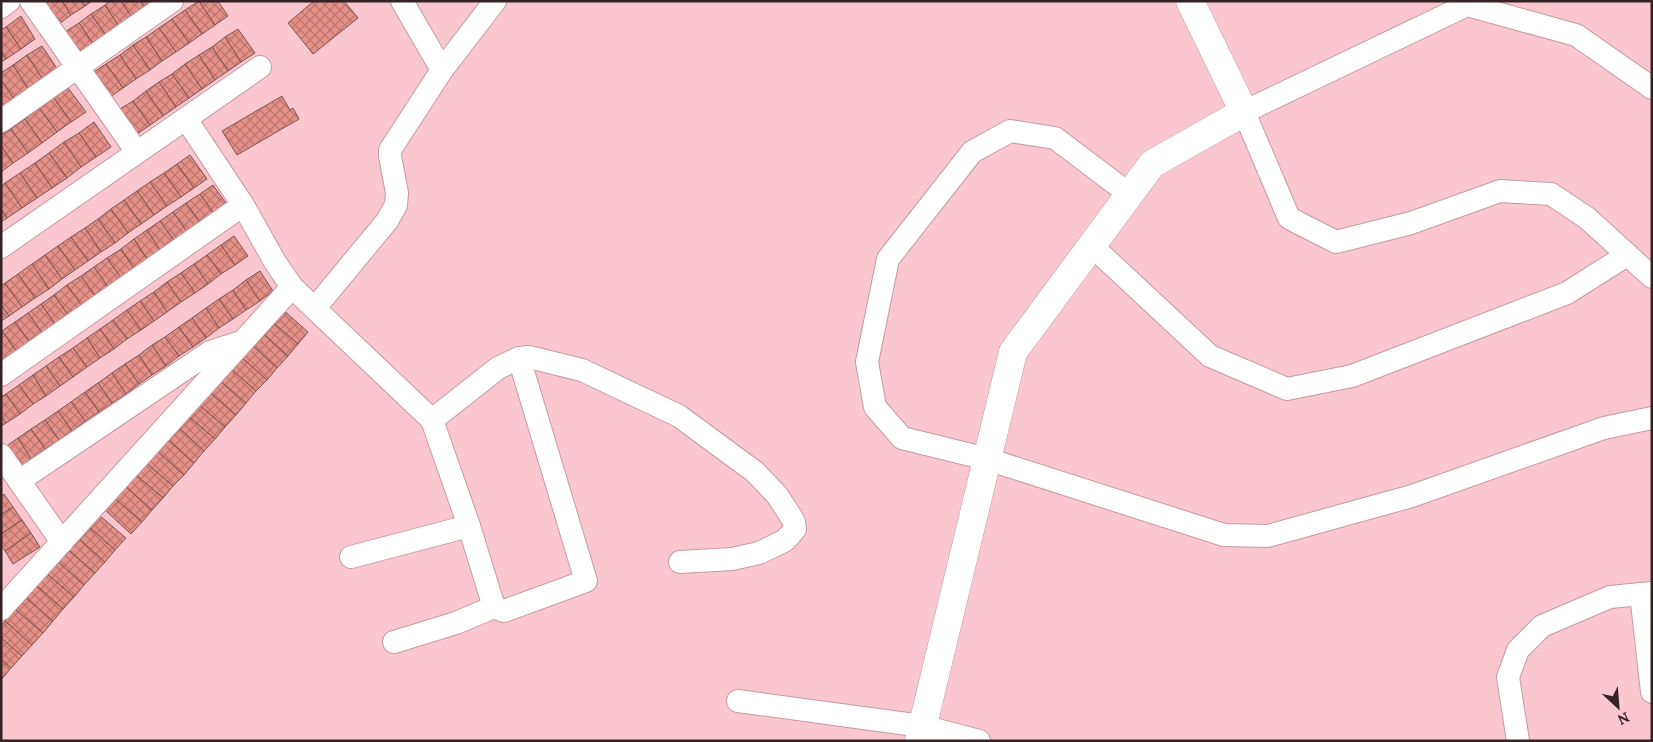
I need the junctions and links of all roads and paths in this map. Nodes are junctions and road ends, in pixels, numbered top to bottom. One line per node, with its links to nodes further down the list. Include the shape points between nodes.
1 (9, 1): 7 (street)
2 (31, 1): 9 (street)
3 (172, 1): 9 (street)
4 (402, 1): 10 (street)
5 (495, 1): 10 (street)
6 (1190, 1): 12 (street)
7 (1, 7)
8 (260, 67): 13 (street)
9 (78, 68): 14 (street); 15 (street)
10 (442, 70): 23 (street, via 390,150 397,193 396,205 388,221)
11 (1652, 88): 12 (street, via 1576,35 1468,6)
12 (1244, 112): 16 (street, via 1152,164); 20 (street, via 1289,218 1336,242 1411,223 1500,191 1551,194 1587,218)
13 (186, 118): 15 (street); 17 (street)
14 (1, 122)
15 (137, 152): 19 (street)
16 (1130, 194): 18 (street); 30 (street, via 1054,138 1010,130 972,152 888,259 867,362 875,407 902,438)
17 (243, 206): 22 (street); 26 (street)
18 (1092, 246): 20 (street, via 1210,356 1287,389 1352,376 1567,293); 30 (street, via 1013,352)
19 (1, 247)
20 (1627, 255): 21 (street)
21 (1652, 277)
22 (292, 287): 23 (street); 24 (street)
23 (315, 308): 28 (street)
24 (242, 342): 31 (street, via 210,352); 33 (street)
25 (518, 358): 28 (street, via 498,368); 35 (street, via 528,357 582,370 679,416 755,472 777,495 794,522 794,529 784,541 758,553 732,559); 37 (street, via 586,581 515,608 504,611)
26 (1, 375)
27 (1652, 418): 30 (street, via 1604,428 1412,496 1268,536 1224,535)
28 (432, 420): 32 (street)
29 (1, 456): 31 (street)
30 (987, 459): 42 (street)
31 (19, 481): 33 (street)
32 (469, 526): 34 (street); 37 (street)
33 (62, 542): 38 (street)
34 (351, 557)
35 (680, 562)
36 (1646, 594): 40 (street); 44 (street, via 1610,597 1542,626 1518,650 1508,678)
37 (494, 607): 39 (street, via 456,623)
38 (1, 609)
39 (394, 642)
40 (1652, 692)
41 (738, 701): 42 (street)
42 (920, 734): 43 (street)
43 (979, 741)
44 (1518, 741)

